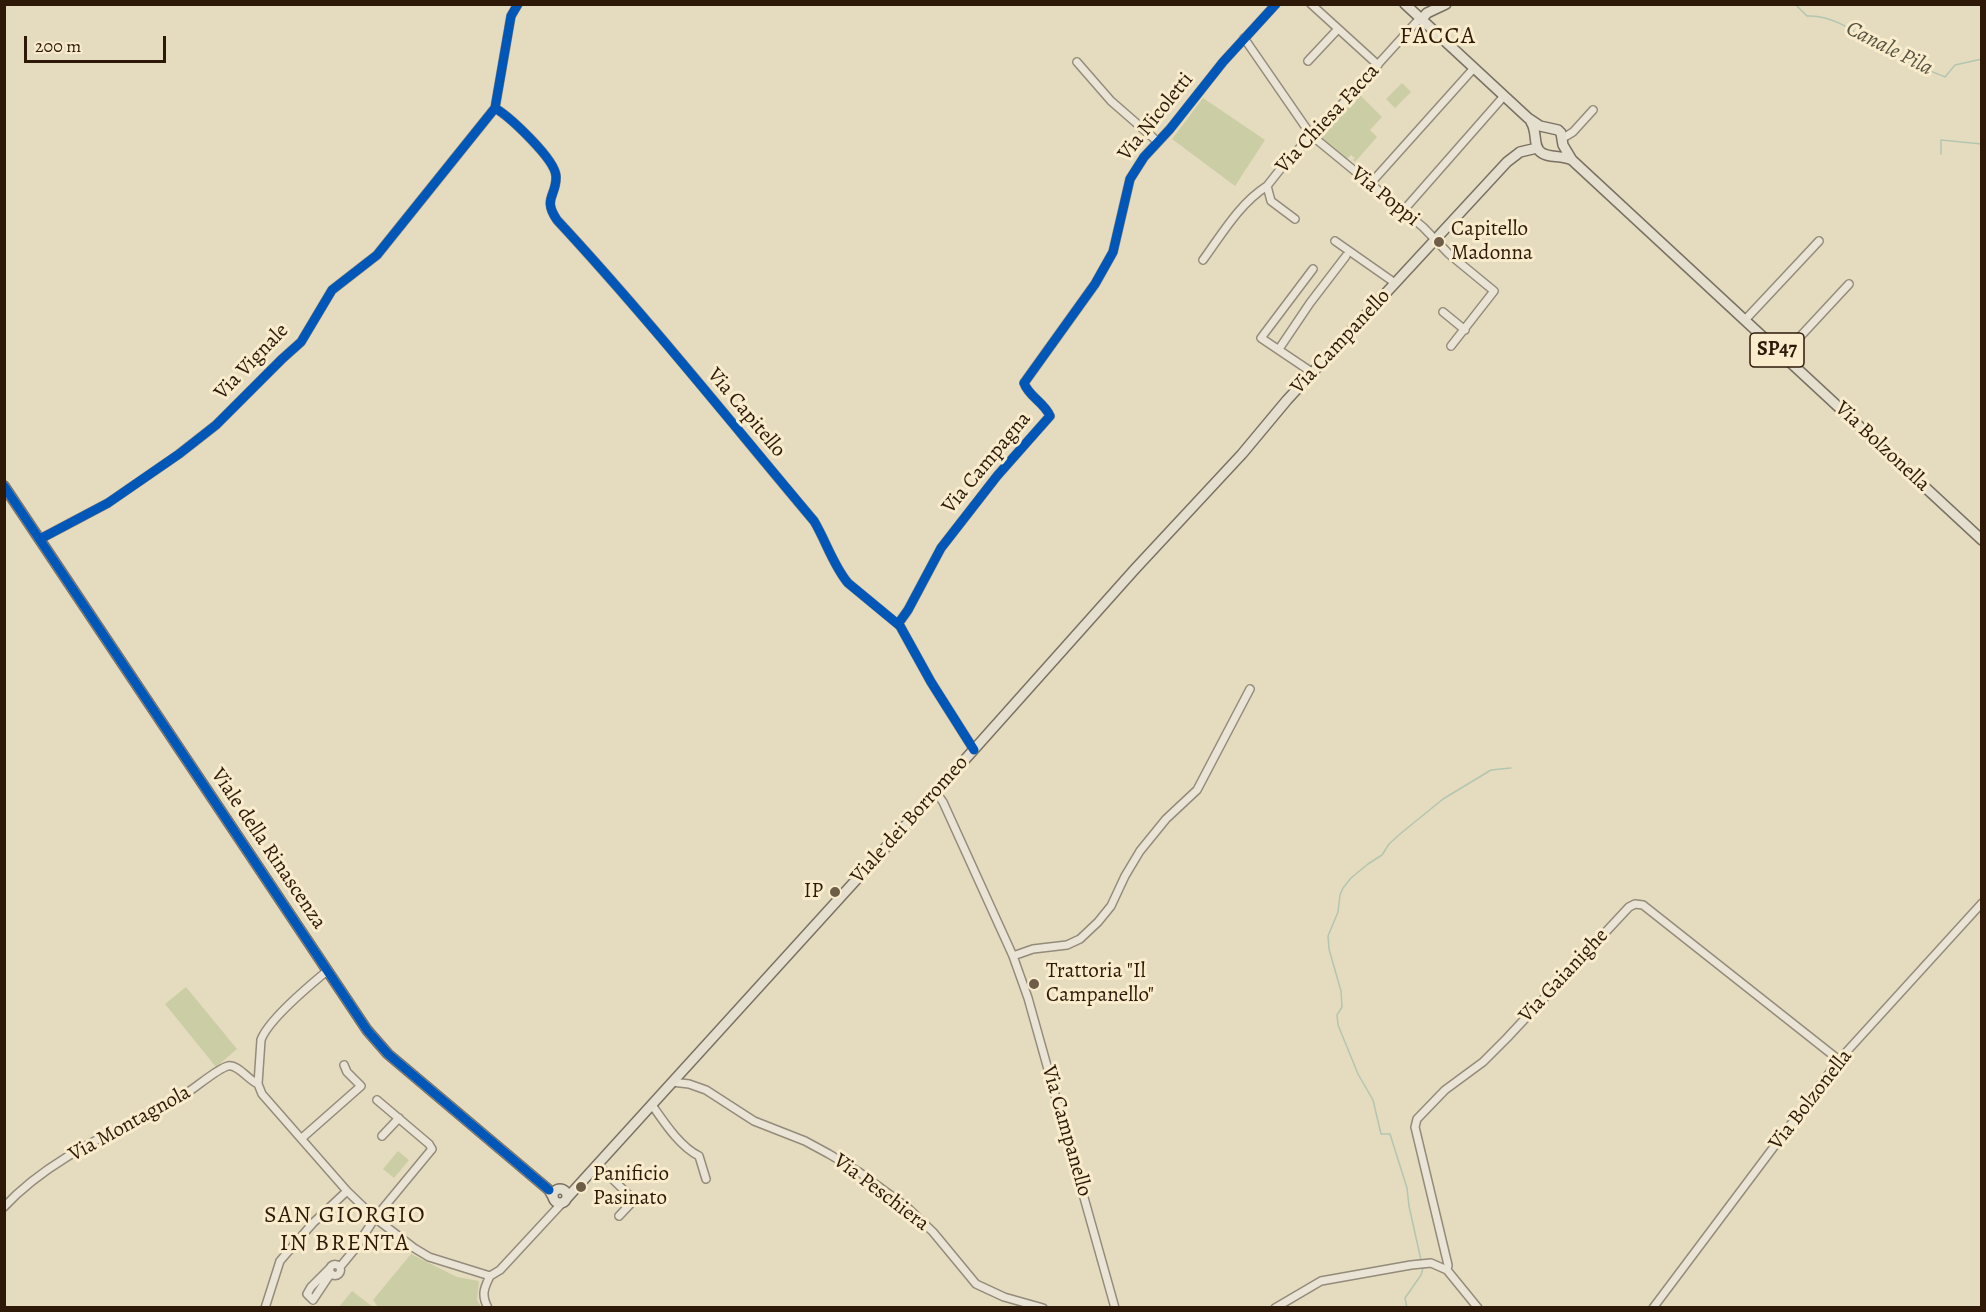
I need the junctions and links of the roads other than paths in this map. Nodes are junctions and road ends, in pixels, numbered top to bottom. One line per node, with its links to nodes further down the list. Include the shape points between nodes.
1 (518, 4): 15 (street, Via Vignale, via 511,16)
2 (1276, 4): 9 (street, Via Nicoletti)
3 (1311, 4): 8 (street)
4 (1405, 4): 6 (main road, SP47)
5 (1443, 6): 6 (main road); 7 (main road)
6 (1420, 19): 7 (main road, SP47); 12 (street, Via Chiesa Facca)
7 (1429, 27): 13 (main road, SP47)
8 (1338, 29): 11 (street); 12 (street)
9 (1244, 38): 19 (street, Via Poppi); 22 (street, Via Nicoletti)
10 (1077, 62): 22 (street, via 1111,101)
11 (1308, 62)
12 (1378, 65): 19 (street, Via Chiesa Facca)
13 (1474, 68): 14 (main road, SP47); 26 (street)
14 (1504, 96): 17 (main road, SP47); 28 (street)
15 (495, 108): 48 (street, Via Vignale, via 377,255 332,290 301,342 216,425 108,503); 50 (street, Via Capitello, via 552,163 556,177 550,203 557,220 658,333 814,521 841,574)
16 (1593, 110): 21 (street)
17 (1528, 118): 18 (main road, SP47); 20 (main road, SP47)
18 (1546, 128): 20 (main road); 21 (main road, Via Bolzonella / SP47, via 1558,130)
19 (1311, 135): 26 (street, Via Poppi); 27 (street, Via Chiesa Facca)
20 (1536, 137): 23 (main road, SP47)
21 (1563, 141): 24 (main road); 25 (main road, Via Bolzonella / SP47)
22 (1158, 142): 36 (street, Via Nicoletti, via 1134,171 1113,252)
23 (1537, 148): 24 (main road, Via Bolzonella / SP47, via 1543,154); 30 (main road, Via Campanello, via 1506,162)
24 (1555, 155): 25 (main road, Via Bolzonella / SP47)
25 (1572, 160): 40 (main road, Via Bolzonella / SP47)
26 (1370, 184): 28 (street, Via Poppi)
27 (1267, 186): 29 (street, Via Chiesa Facca, via 1271,201); 34 (street, via 1242,207)
28 (1403, 211): 30 (street, Via Poppi)
29 (1295, 219)
30 (1434, 239): 37 (main road, Via Campanello); 41 (street, Via Poppi, via 1494,291)
31 (1335, 240): 37 (street, Via Campanello)
32 (1819, 241): 40 (street)
33 (1346, 256): 43 (street)
34 (1203, 260)
35 (1313, 269): 43 (street, via 1261,338)
36 (1101, 272): 50 (street, Via Campagna, via 1024,383 1050,416 941,548)
37 (1395, 283): 45 (main road, Via Campanello)
38 (1850, 284): 44 (street)
39 (1443, 312): 41 (street)
40 (1745, 320): 44 (main road, Via Bolzonella / SP47)
41 (1465, 330): 42 (street, Via Poppi)
42 (1451, 346)
43 (1279, 349): 45 (street)
44 (1783, 355): 49 (main road, Via Bolzonella / SP47)
45 (1313, 373): 46 (main road, Via Campanello)
46 (1287, 400): 52 (main road, Viale dei Borromeo)
47 (4, 486): 48 (main road, Viale della Rinascenza)
48 (40, 539): 56 (main road, Viale della Rinascenza)
49 (1982, 540)
50 (898, 624): 52 (street, Via Capitello)
51 (1250, 689): 55 (street, via 1197,790 1140,851 1111,906 1098,922 1067,945)
52 (974, 750): 53 (main road, Viale dei Borromeo)
53 (936, 792): 55 (street, Via Campanello); 59 (main road, Viale dei Borromeo)
54 (1982, 903): 57 (street, Via Bolzonella)
55 (1013, 956): 79 (street, Via Campanello)
56 (327, 971): 60 (street, via 263,1034); 69 (main road, Viale della Rinascenza, via 367,1030 388,1053)
57 (1839, 1060): 73 (street, Via Gaianighe, via 1643,905 1629,907 1483,1062 1445,1090 1417,1119 1417,1138); 82 (street, Via Bolzonella)
58 (344, 1065): 65 (street, via 361,1086)
59 (672, 1082): 62 (main road, Viale dei Borromeo); 78 (street, Via Peschiera, via 706,1090 754,1120 830,1154 908,1208 976,1284)
60 (258, 1084): 65 (street, Via Montagnola, via 262,1094); 70 (street, Via Montagnola, via 237,1067 223,1068 184,1095 42,1174)
61 (377, 1100): 63 (street)
62 (652, 1105): 66 (main road, Viale dei Borromeo); 67 (street, via 692,1153 699,1156)
63 (399, 1118): 64 (street); 72 (street, via 432,1149)
64 (382, 1136)
65 (302, 1138): 68 (street, Via Montagnola)
66 (597, 1164): 69 (main road, Viale dei Borromeo, via 572,1189); 71 (street, via 634,1200)
67 (706, 1179)
68 (347, 1191): 72 (street, Via Montagnola); 76 (street, via 313,1222 280,1261)
69 (558, 1195): 75 (street, via 554,1211)
70 (4, 1206)
71 (619, 1216)
72 (375, 1218): 74 (street, via 338,1274); 75 (street, Via Montagnola, via 429,1257)
73 (1447, 1270): 80 (street, via 1431,1263 1418,1264 1321,1281); 81 (street)
74 (330, 1271)
75 (490, 1276): 77 (street, via 483,1298)
76 (265, 1308)
77 (488, 1308)
78 (1042, 1308)
79 (1116, 1308)
80 (1275, 1308)
81 (1478, 1308)
82 (1653, 1308)

